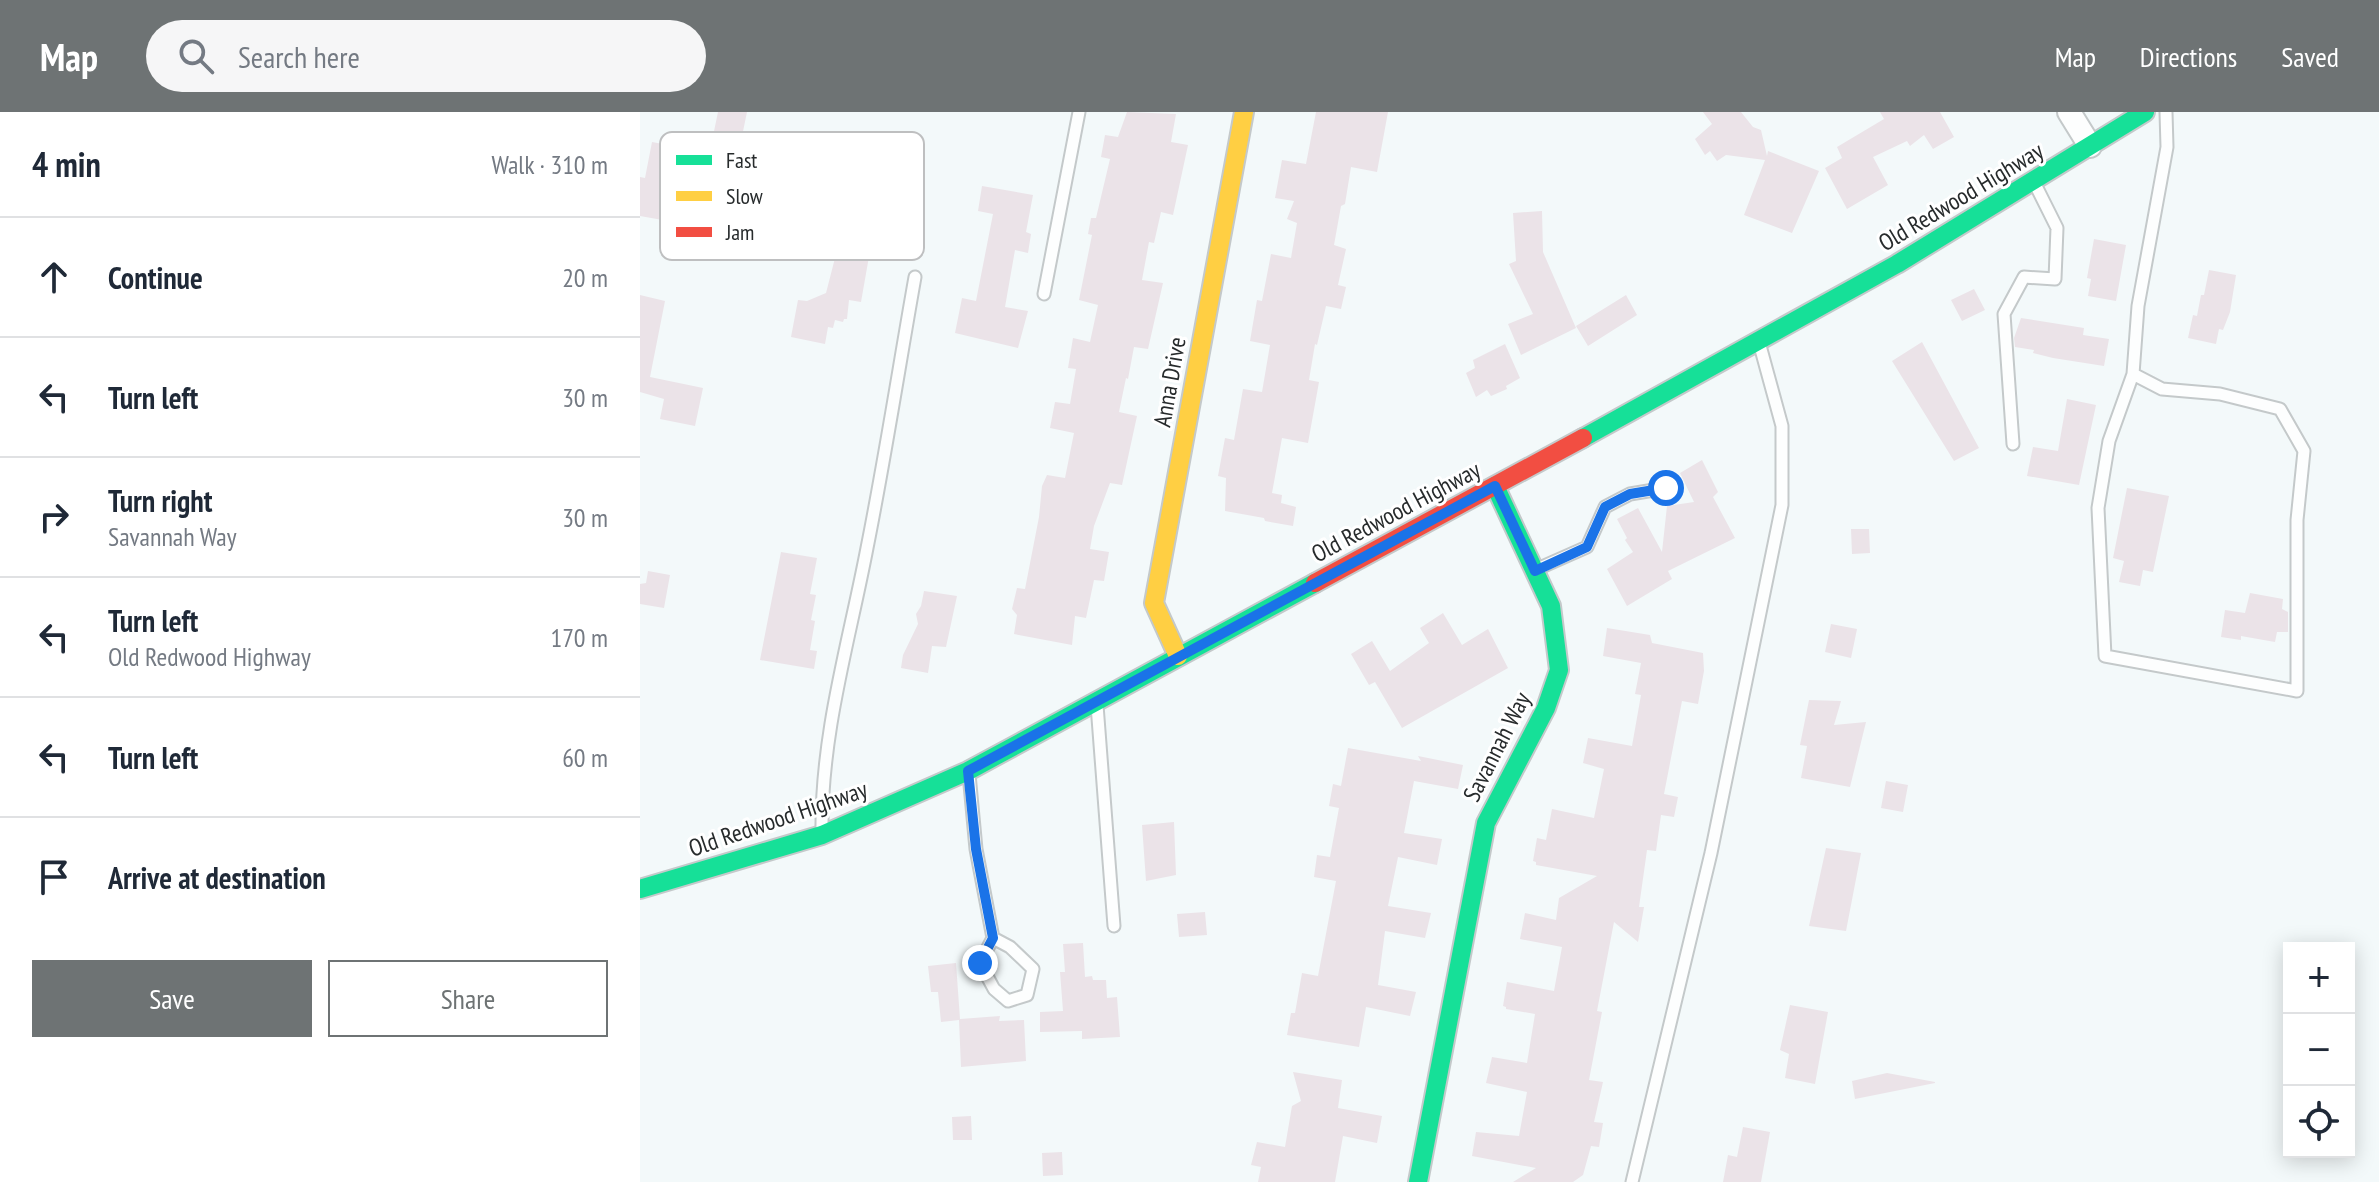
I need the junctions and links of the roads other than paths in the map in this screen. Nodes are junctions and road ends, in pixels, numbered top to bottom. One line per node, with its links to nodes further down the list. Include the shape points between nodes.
1 (1079, 112): 9 (lane)
2 (1244, 112): 16 (main road, Anna Drive, via 1154,603)
3 (2069, 112): 6 (street)
4 (2145, 112): 6 (main road, Old Redwood Highway)
5 (2166, 112): 11 (lane, via 2167,147 2138,306)
6 (2090, 146): 7 (main road, Old Redwood Highway)
7 (2034, 182): 10 (main road, Old Redwood Highway); 12 (lane, via 2057,228 2055,279 2024,277 2004,314)
8 (915, 277): 19 (lane, via 840,669 821,787)
9 (1044, 294)
10 (1758, 340): 13 (main road, Old Redwood Highway); 24 (lane, via 1782,426 1782,505 1711,853)
11 (2133, 374): 11 (lane, via 2162,389 2220,394 2280,409 2304,451 2297,520 2297,691 2105,656 2098,508 2109,441)
12 (2013, 444)
13 (1495, 486): 15 (main road, Savannah Way); 16 (main road, Old Redwood Highway)
14 (1666, 488): 15 (lane, via 1630,494 1605,507 1587,547)
15 (1535, 571): 23 (main road, Savannah Way, via 1551,606 1559,670 1546,708 1486,823)
16 (1178, 656): 17 (main road, Old Redwood Highway)
17 (1097, 701): 18 (main road, Old Redwood Highway); 21 (lane)
18 (968, 771): 19 (main road, Old Redwood Highway); 22 (lane)
19 (822, 835): 20 (main road, Old Redwood Highway)
20 (640, 889)
21 (1114, 926)
22 (993, 938): 22 (lane, via 1033,969 1027,995 1008,1001 994,989 980,963)
23 (1418, 1182)
24 (1632, 1182)

